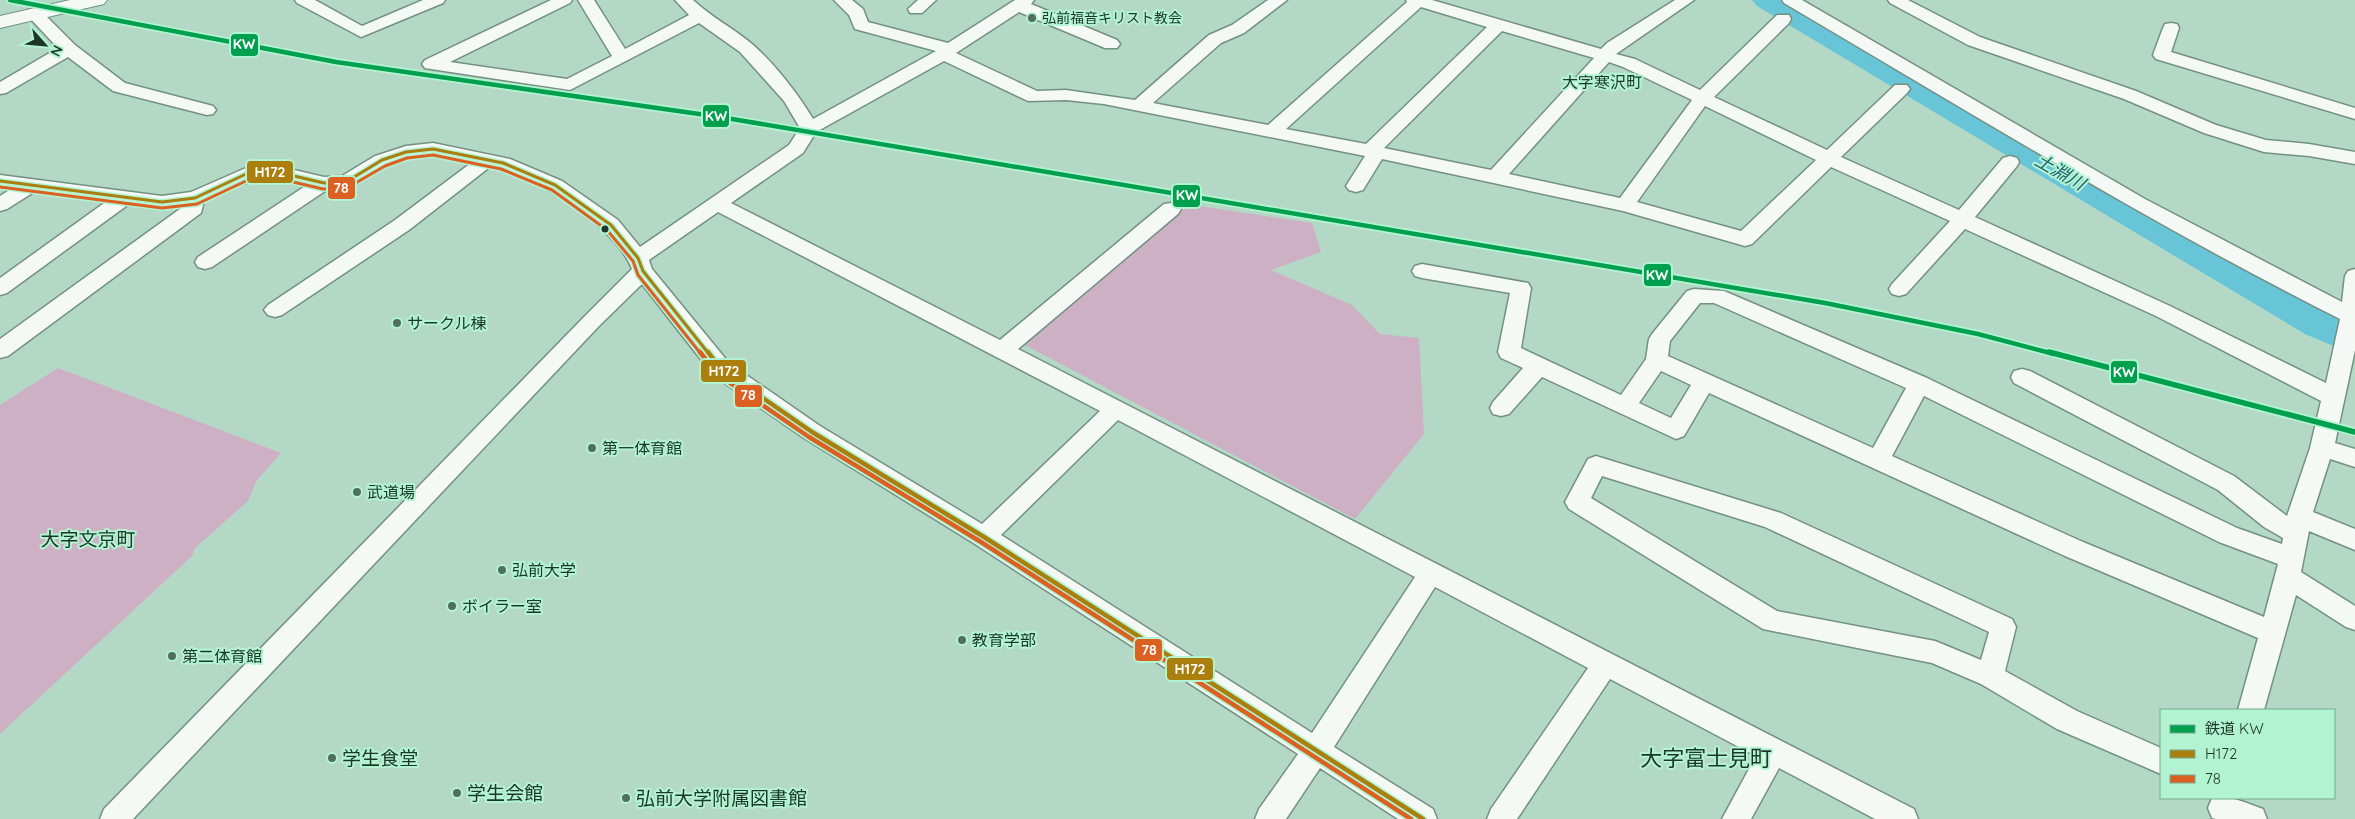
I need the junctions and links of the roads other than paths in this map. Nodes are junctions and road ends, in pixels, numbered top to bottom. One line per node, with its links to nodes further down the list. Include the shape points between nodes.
1 (97, 0): 15 (main road)
2 (303, 0): 3 (street, via 361,32)
3 (437, 0)
4 (564, 0): 24 (street, via 431,64 570,85)
5 (586, 0): 24 (street)
6 (683, 0): 16 (street)
7 (842, 0): 22 (street, via 857,13 861,25)
8 (995, 0): 13 (street)
9 (1279, 0): 28 (street, via 1238,28 1215,39)
10 (1417, 0): 18 (street, via 1473,10); 32 (street)
11 (1686, 0): 23 (street, via 1613,47)
12 (1896, 0): 35 (street, via 1974,41 2130,95 2210,129 2264,146)
13 (1020, 4): 20 (street); 22 (street)
14 (1787, 10): 27 (street); 57 (street, via 2275,279)
15 (34, 14): 17 (main road); 21 (street)
16 (700, 16): 24 (street); 31 (street, via 746,48 792,99)
17 (0, 22)
18 (1498, 25): 23 (street); 33 (street)
19 (2171, 28): 30 (street, via 2162,55)
20 (1111, 44)
21 (69, 49): 25 (street); 29 (street, via 119,87)
22 (947, 52): 28 (street, via 1034,96 1066,95); 31 (street)
23 (1607, 55): 27 (street); 38 (street)
24 (622, 58)
25 (0, 89)
26 (1901, 89): 34 (street)
27 (1702, 98): 34 (street); 47 (street)
28 (1140, 105): 32 (street)
29 (207, 110)
30 (2355, 114)
31 (810, 128): 45 (street, via 796,149)
32 (1271, 132): 33 (street)
33 (1374, 152): 38 (street); 42 (street)
34 (1828, 158): 47 (street, via 1746,239); 49 (street)
35 (2355, 158)
36 (487, 160): 40 (street, via 432,149 406,152 382,160 346,182); 51 (street, via 503,163 554,185 611,225); 56 (street, via 402,225)
37 (2010, 162): 49 (street)
38 (1495, 178): 47 (street)
39 (0, 181): 41 (street)
40 (324, 183): 44 (street, via 277,172 246,174); 50 (street)
41 (30, 185): 43 (street); 46 (street)
42 (1356, 186)
43 (126, 197): 44 (street, via 162,202); 54 (street)
44 (195, 198): 58 (street, via 194,208)
45 (717, 204): 51 (street); 59 (street)
46 (0, 205)
47 (1625, 205)
48 (1172, 209): 59 (street)
49 (1963, 219): 55 (street); 65 (street, via 2163,311)
50 (205, 262)
51 (641, 264): 73 (street, via 720,369 812,432); 86 (street, via 585,328)
52 (1422, 271): 61 (street, via 1520,288 1510,352)
53 (2355, 276): 57 (street)
54 (0, 288)
55 (1899, 288)
56 (276, 310)
57 (2351, 317): 65 (street)
58 (0, 350)
59 (1002, 350): 68 (street)
60 (1657, 360): 63 (street); 64 (street, via 1660,340 1694,296 1717,296); 66 (street)
61 (1538, 366): 66 (street); 67 (street)
62 (2022, 377): 72 (street, via 2226,483 2273,520)
63 (1704, 383): 66 (street, via 1676,430); 71 (street)
64 (1919, 384): 71 (street); 75 (street)
65 (2333, 396): 69 (street)
66 (1625, 407)
67 (1501, 408)
68 (1116, 409): 73 (street); 76 (street)
69 (2322, 448): 70 (street); 72 (street)
70 (2355, 458)
71 (1878, 461): 78 (street, via 2074,549)
72 (2297, 525): 74 (street); 75 (street)
73 (984, 537): 82 (street)
74 (2355, 540)
75 (2289, 567): 77 (street); 78 (street)
76 (1431, 573): 79 (street); 82 (street)
77 (2355, 619)
78 (2273, 632): 81 (street)
79 (1605, 664): 83 (street); 89 (street)
80 (1990, 676): 80 (street, via 2003,627 1772,520 1596,465 1577,502 1772,621 1935,652); 84 (street, via 2067,720)
81 (2250, 709)
82 (1316, 751): 87 (street); 88 (street)
83 (1773, 751): 90 (street); 91 (street)
84 (2160, 761)
85 (2222, 808): 92 (street)
86 (114, 819)
87 (1269, 819)
88 (1423, 819)
89 (1501, 819)
90 (1736, 819)
91 (1904, 819)
92 (2253, 819)

